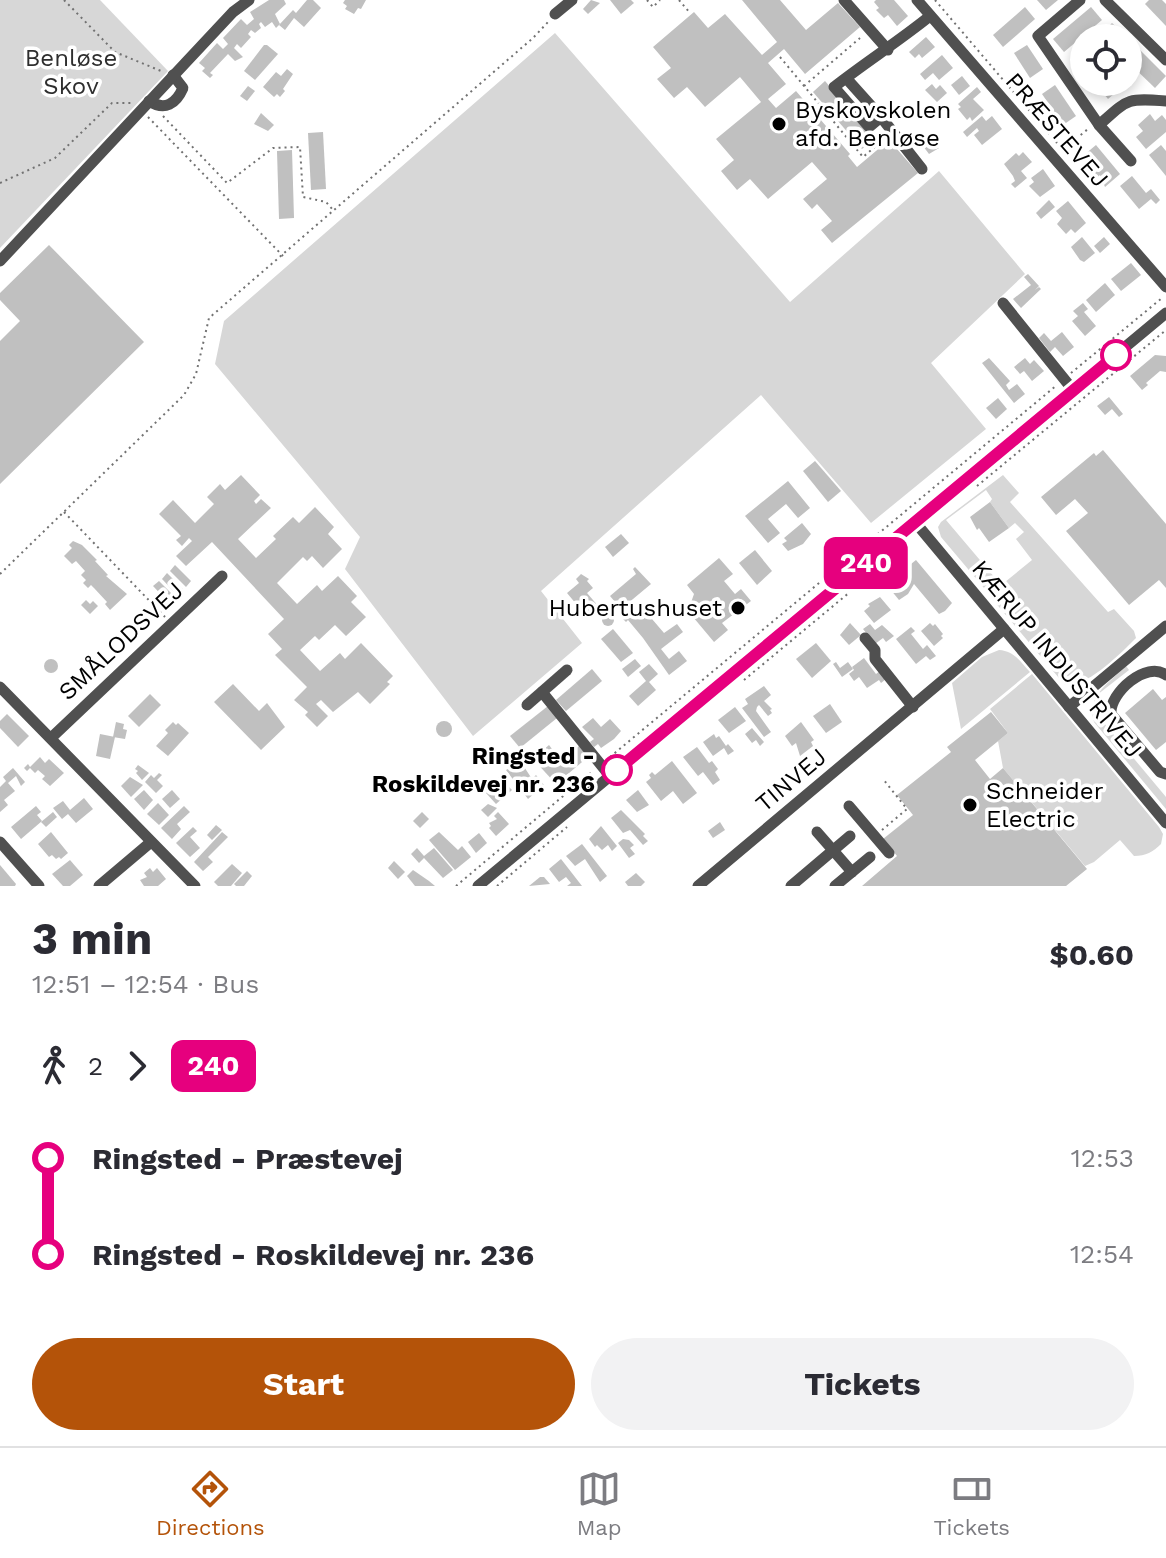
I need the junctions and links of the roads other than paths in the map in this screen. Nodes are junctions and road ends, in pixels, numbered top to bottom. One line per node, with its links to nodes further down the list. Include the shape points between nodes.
1 (249, 0): 11 (street)
2 (572, 0): 7 (street)
3 (844, 0): 9 (street)
4 (917, 0): 8 (street, PRÆSTEVEJ)
5 (1080, 0): 14 (street, via 1038,36)
6 (1105, 0): 10 (street)
7 (555, 14)
8 (930, 16): 9 (street); 18 (street, PRÆSTEVEJ)
9 (888, 50): 16 (street, via 834,87 869,127 881,117)
10 (1166, 60)
11 (173, 75): 13 (street); 13 (street, via 183,88 178,99)
12 (1166, 101): 14 (street, via 1124,102)
13 (149, 106): 17 (street)
14 (1099, 125): 15 (street)
15 (1131, 161)
16 (922, 169)
17 (0, 261)
18 (1166, 287)
19 (1003, 303): 21 (street)
20 (1166, 313): 21 (street)
21 (1073, 390): 22 (street)
22 (915, 522): 25 (street, KÆRUP INDUSTRIVEJ); 38 (street)
23 (222, 576): 36 (street, SMÅLODSVEJ)
24 (1166, 626): 27 (street)
25 (1004, 629): 34 (street, TINVEJ); 35 (street, KÆRUP INDUSTRIVEJ)
26 (865, 638): 34 (street)
27 (1129, 657): 29 (street); 35 (street)
28 (567, 670): 32 (street)
29 (1141, 674): 30 (street, via 1154,669); 37 (street, via 1113,698 1111,714)
30 (1166, 675)
31 (0, 687): 36 (street)
32 (542, 692): 33 (street); 38 (street)
33 (527, 705)
34 (913, 707): 53 (street, TINVEJ)
35 (1069, 707): 40 (street, KÆRUP INDUSTRIVEJ)
36 (51, 738): 44 (street)
37 (1166, 774)
38 (610, 776): 52 (street)
39 (849, 806): 46 (street)
40 (1166, 823)
41 (817, 832): 45 (street)
42 (850, 836): 45 (street)
43 (0, 842): 50 (street)
44 (151, 842): 49 (street); 51 (street)
45 (833, 850): 48 (street); 54 (street)
46 (889, 853)
47 (870, 857): 48 (street)
48 (852, 872): 55 (street)
49 (103, 885)
50 (39, 886)
51 (195, 886)
52 (478, 886)
53 (698, 886)
54 (791, 886)
55 (835, 886)

